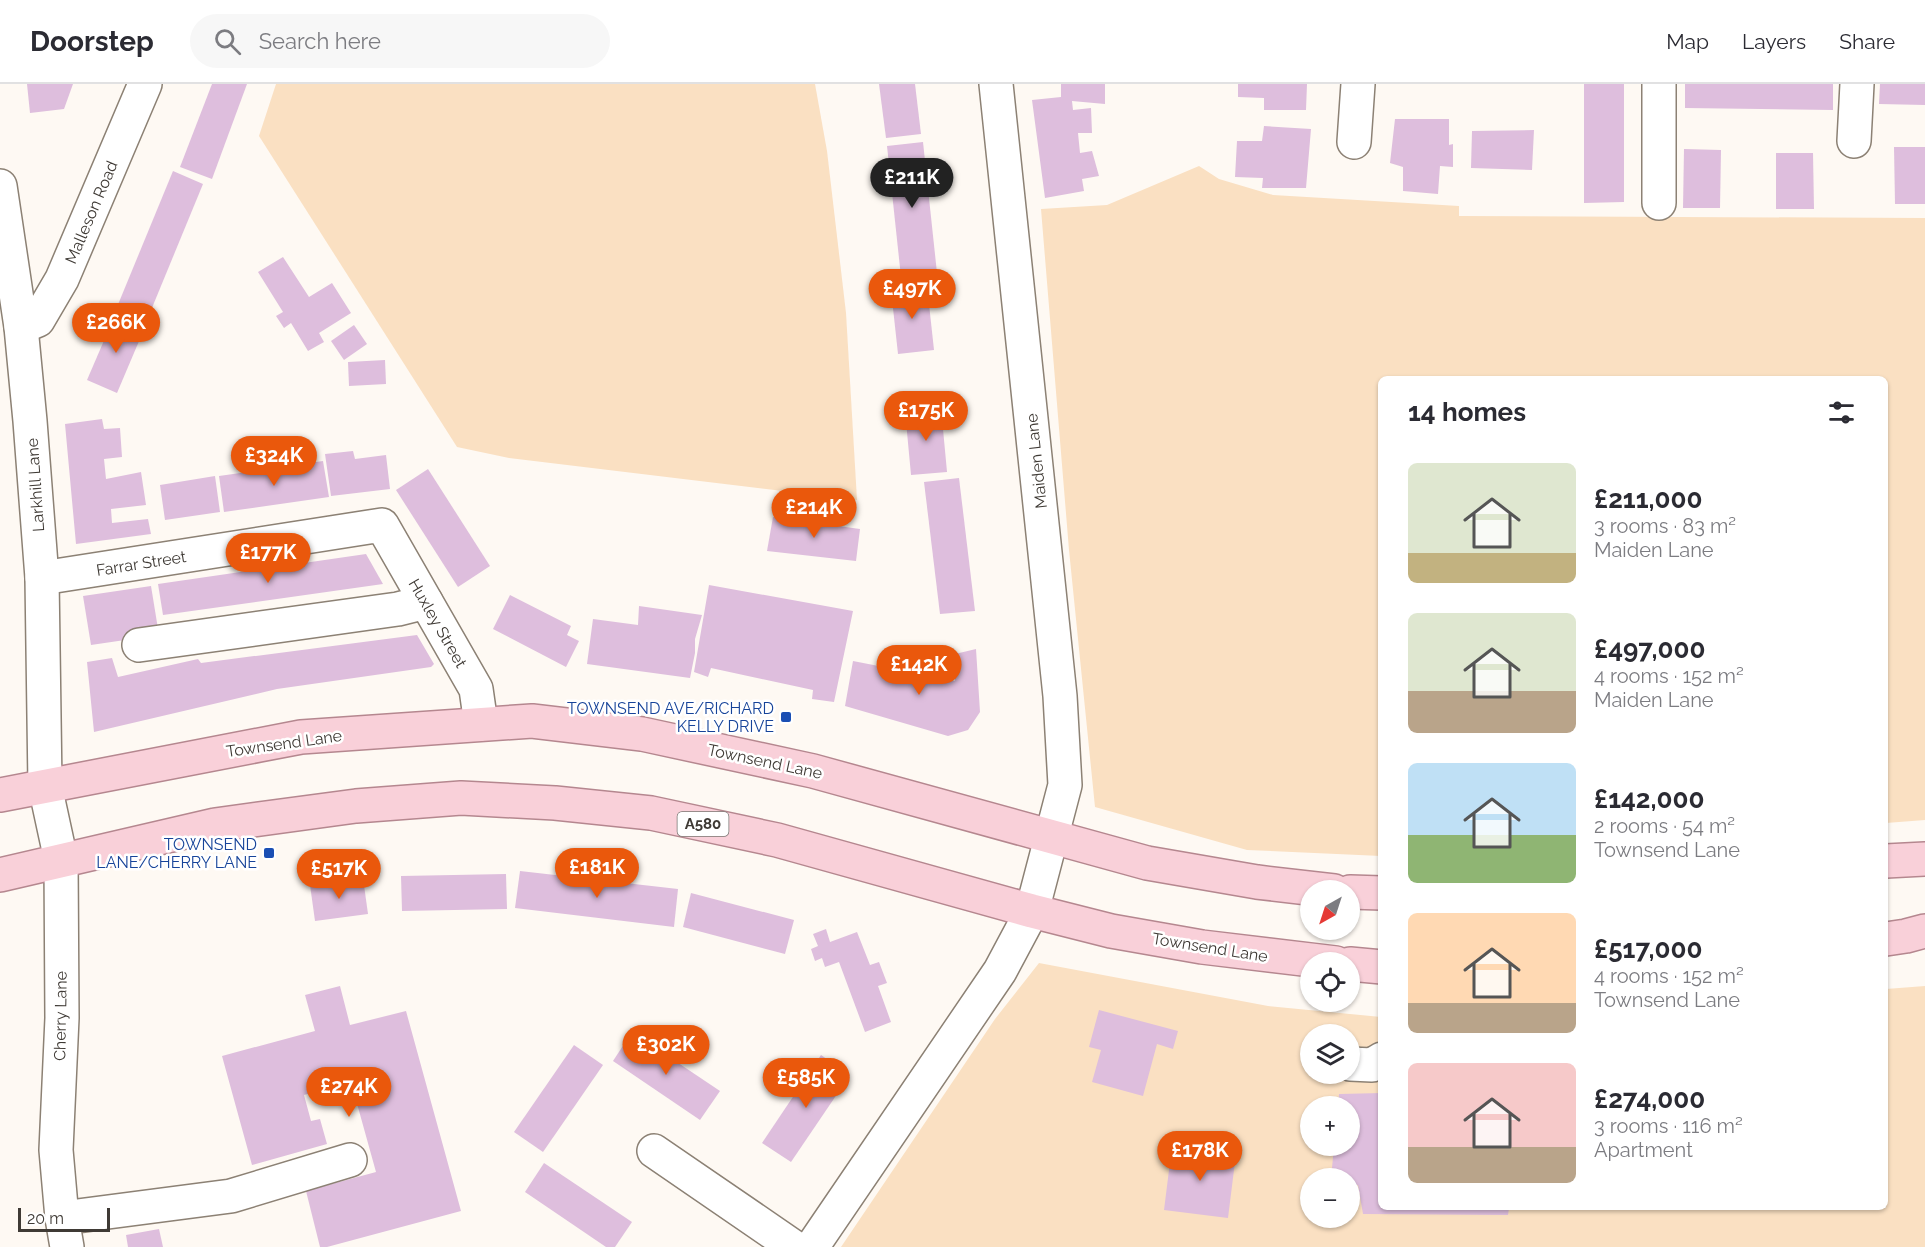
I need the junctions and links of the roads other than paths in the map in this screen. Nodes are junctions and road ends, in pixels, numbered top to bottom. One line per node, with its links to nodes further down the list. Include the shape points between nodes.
1 (145, 84): 10 (street, Malleson Road, via 62,279 38,320)
2 (996, 84): 18 (street, Maiden Lane, via 1060,696 1065,785)
3 (1358, 84): 7 (street)
4 (1659, 84): 9 (street)
5 (1857, 84): 6 (street)
6 (1854, 141)
7 (1354, 142)
8 (0, 186): 10 (street, Larkhill Lane)
9 (1659, 204)
10 (21, 327): 12 (street, Larkhill Lane)
11 (382, 525): 12 (street, Farrar Street); 13 (street, Huxley Street)
12 (42, 578): 16 (street, Larkhill Lane)
13 (426, 602): 14 (street); 15 (street, Huxley Street, via 476,689)
14 (139, 645)
15 (481, 724): 16 (main road, Townsend Lane, via 301,736); 18 (main road, Townsend Lane, via 532,721 642,734 813,771)
16 (45, 786): 17 (main road, Townsend Lane); 20 (street, Cherry Lane)
17 (0, 795)
18 (1052, 838): 23 (main road, Townsend Lane, via 1147,864); 26 (street, Maiden Lane)
19 (1925, 859): 21 (main road)
20 (61, 860): 22 (main road, A580); 26 (main road, Townsend Lane / A580, via 214,825 357,806 461,798 651,813 777,840); 36 (street, Cherry Lane, via 62,1018 56,1150)
21 (1888, 861)
22 (0, 875)
23 (1300, 887)
24 (1360, 892): 25 (main road)
25 (1378, 893)
26 (1032, 911): 29 (main road, Townsend Lane / A580, via 1111,931); 38 (street, Maiden Lane, via 1000,972)
27 (1925, 931): 28 (main road)
28 (1888, 939)
29 (1300, 959)
30 (1360, 965): 31 (main road)
31 (1378, 967)
32 (1378, 1061): 33 (street)
33 (1360, 1064)
34 (654, 1151): 37 (street)
35 (350, 1160): 36 (street, via 231,1196)
36 (64, 1232)
37 (794, 1247)
38 (813, 1247)

